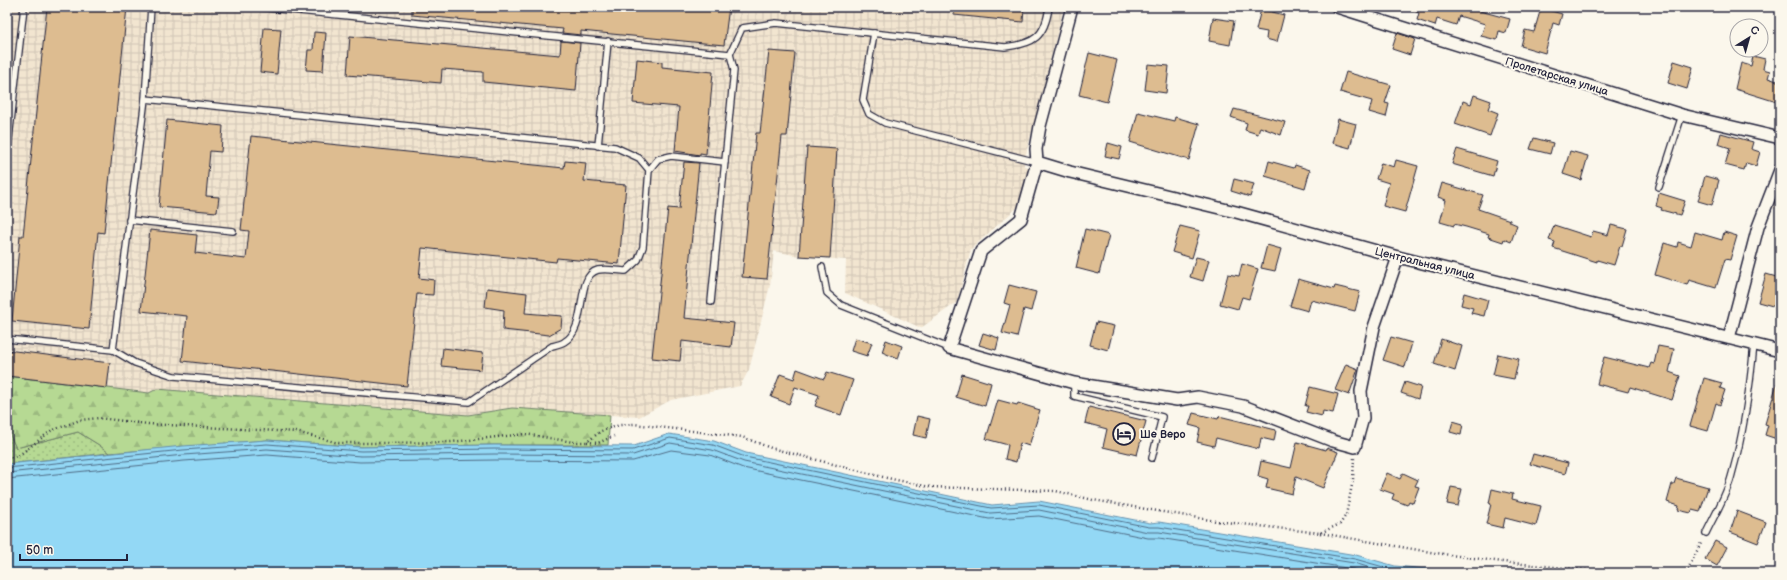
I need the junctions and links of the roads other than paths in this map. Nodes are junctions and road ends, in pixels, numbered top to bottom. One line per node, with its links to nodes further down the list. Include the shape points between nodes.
1 (24, 7): 14 (lane)
2 (151, 7): 10 (lane)
3 (258, 7): 8 (lane)
4 (1049, 7): 7 (lane, via 1044,30 1021,46 1005,47)
5 (1072, 7): 16 (street, via 1040,126 1036,149)
6 (1336, 7): 11 (street, Пролетарская улица)
7 (874, 33): 9 (lane, via 776,23 762,25 742,28); 16 (lane, via 863,100 869,114 885,123)
8 (608, 42): 9 (lane); 13 (lane)
9 (730, 54): 15 (lane, via 734,70)
10 (145, 99): 13 (lane); 20 (lane)
11 (1682, 115): 12 (street, Пролетарская улица); 19 (lane)
12 (1780, 138)
13 (598, 146): 17 (lane, via 615,147 630,153 639,158)
14 (7, 156)
15 (725, 162): 17 (lane, via 671,156 658,159); 24 (lane)
16 (1037, 162): 22 (street, Центральная улица, via 1236,212); 28 (street, via 1021,219 981,251)
17 (649, 170): 29 (lane, via 643,247 638,260 626,271 598,270 590,275 584,285 578,323 573,334 564,343 552,346 469,402 174,376 135,363)
18 (1780, 170): 25 (street, via 1758,227)
19 (1659, 187)
20 (129, 220): 21 (lane); 29 (lane)
21 (233, 232)
22 (1398, 257): 25 (street, Центральная улица); 31 (street, via 1374,327 1361,391 1362,418 1355,447 1243,406 1198,397 1177,400)
23 (822, 267): 28 (lane, via 828,293 841,305)
24 (711, 302)
25 (1729, 338): 27 (street, Центральная улица)
26 (7, 339): 29 (lane)
27 (1754, 344): 30 (street, Центральная улица); 33 (lane, via 1746,410 1732,475)
28 (950, 348): 31 (street)
29 (113, 350)
30 (1780, 351)
31 (1074, 382): 32 (lane, via 1074,396 1162,417)
32 (1152, 458)
33 (1706, 533)

